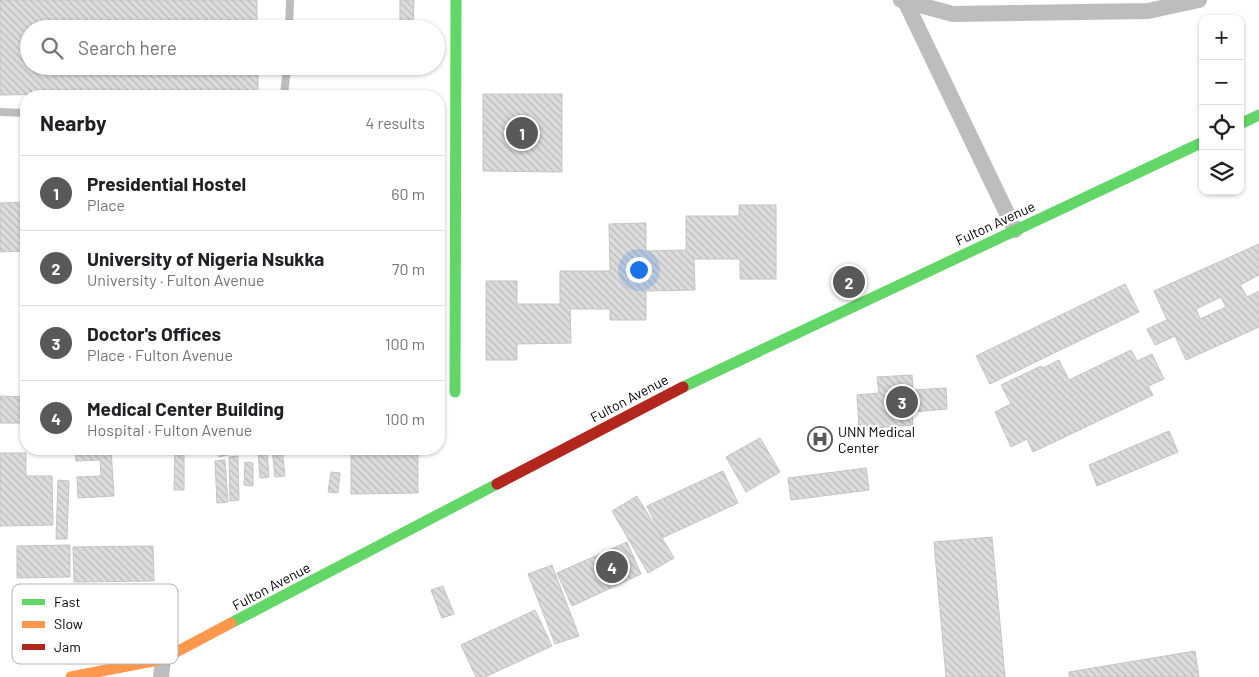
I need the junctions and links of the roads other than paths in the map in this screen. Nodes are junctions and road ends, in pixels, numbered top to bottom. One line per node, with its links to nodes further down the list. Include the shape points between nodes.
1 (290, 0): 5 (lane)
2 (456, 0): 14 (street)
3 (1199, 0): 4 (street, via 1148,11 953,14)
4 (903, 1): 13 (street)
5 (289, 20)
6 (286, 75): 7 (lane)
7 (285, 90)
8 (0, 112): 9 (lane)
9 (20, 113)
10 (1259, 115): 11 (street)
11 (1244, 122)
12 (1199, 144): 13 (street, Fulton Avenue)
13 (1015, 230): 15 (street, Fulton Avenue, via 707,374)
14 (455, 392)
15 (178, 651)
16 (138, 664): 18 (street, Fulton Avenue)
17 (162, 664): 19 (street)
18 (72, 677)
19 (161, 677)

